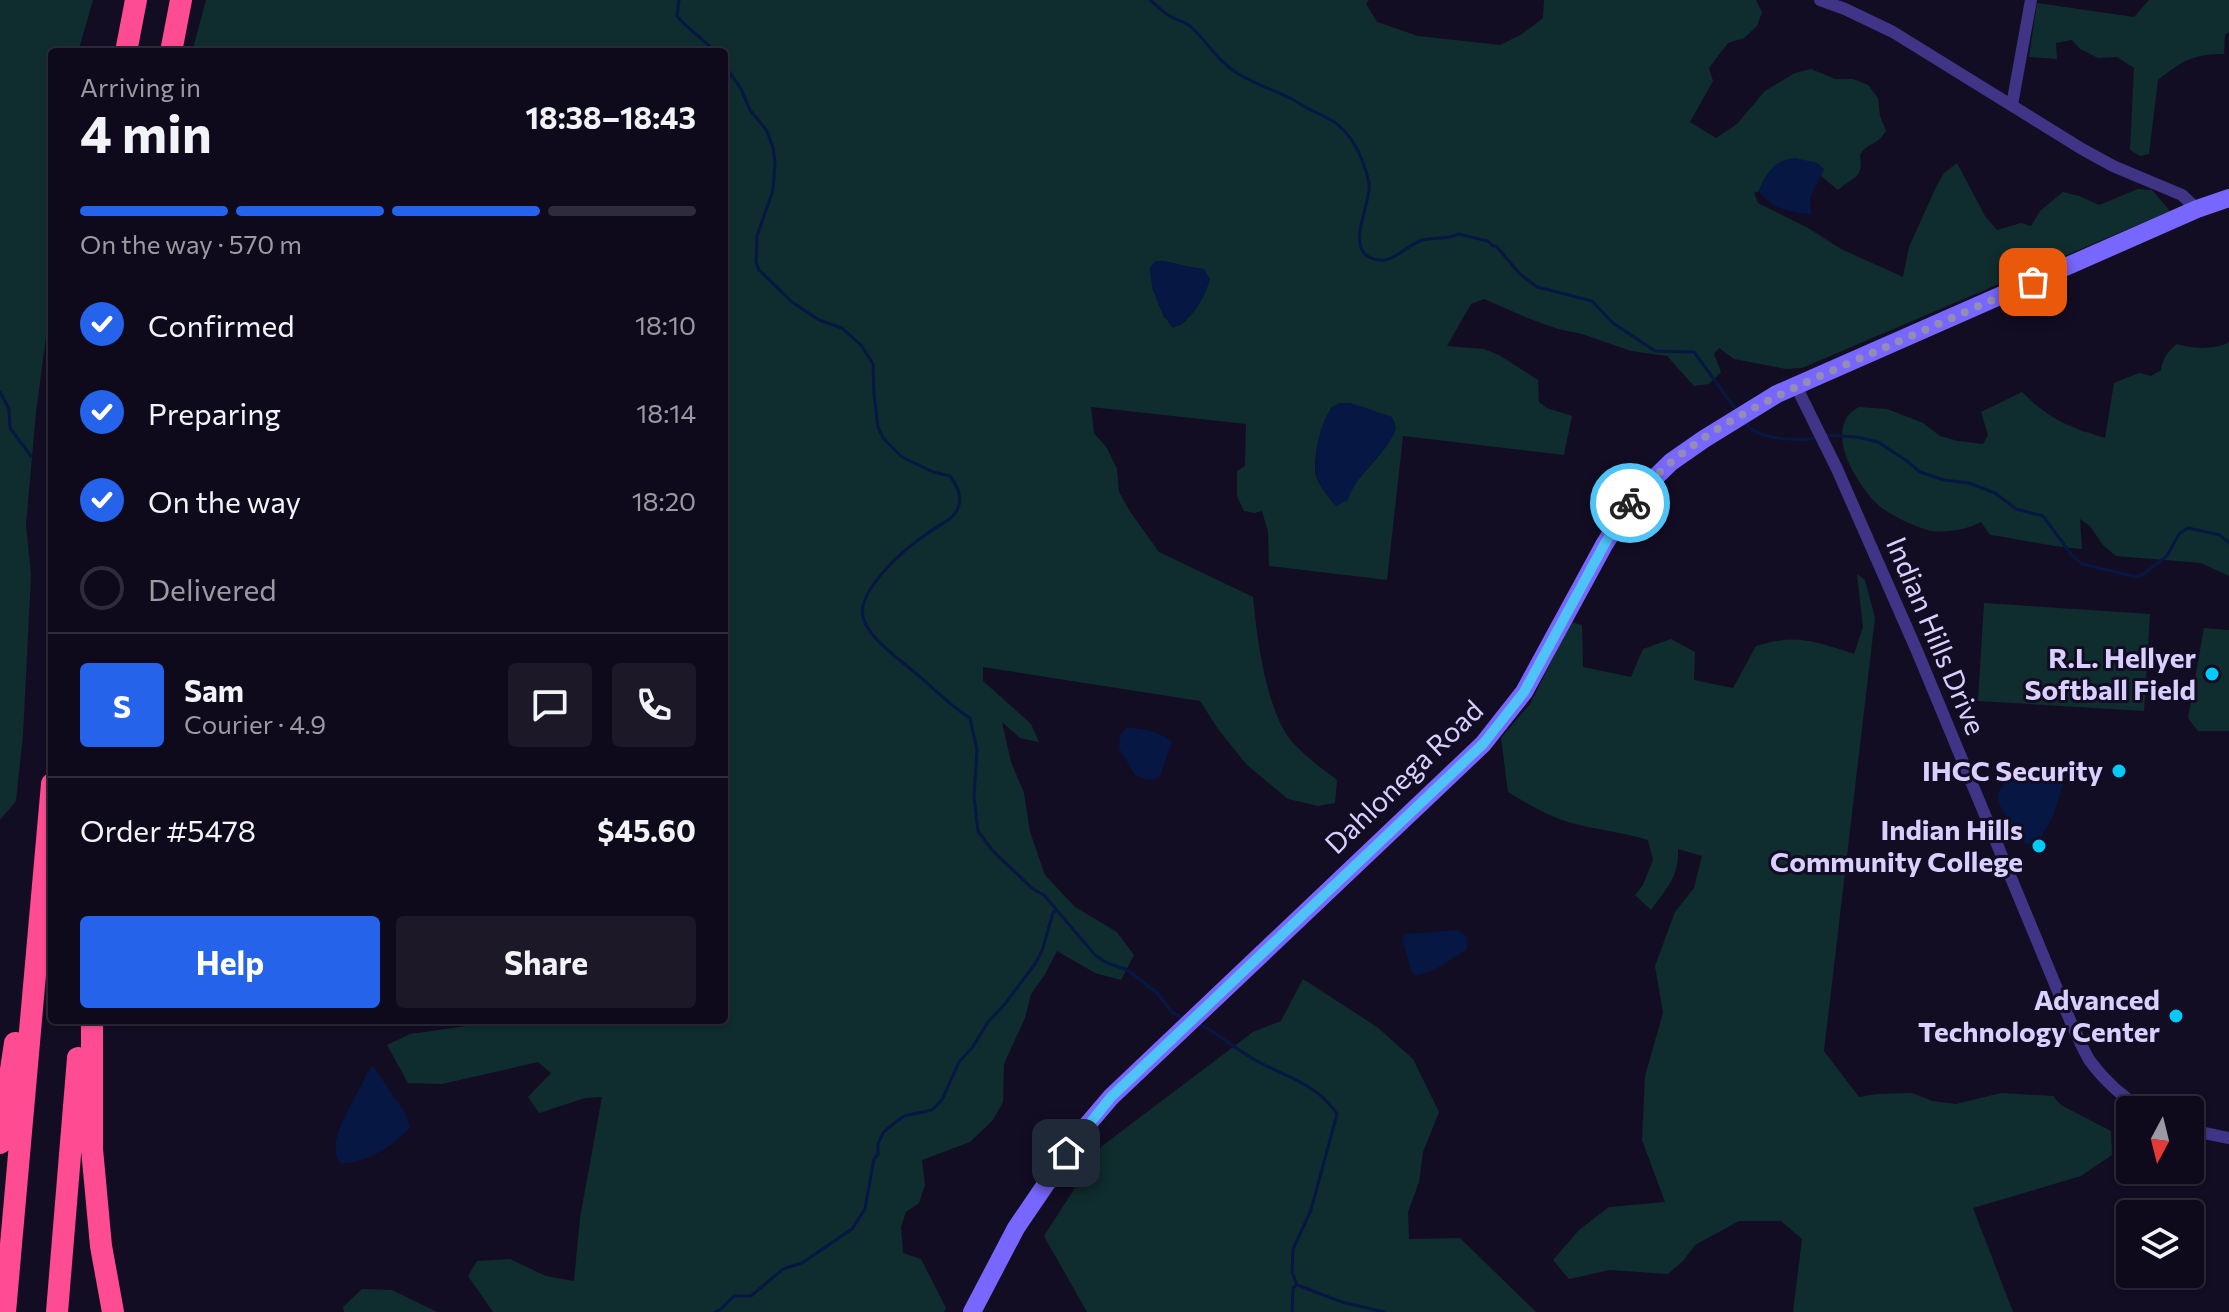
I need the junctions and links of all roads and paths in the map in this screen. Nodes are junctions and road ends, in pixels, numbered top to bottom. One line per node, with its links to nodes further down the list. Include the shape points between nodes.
1 (136, 0): 5 (highway)
2 (181, 0): 6 (highway)
3 (1820, 0): 7 (street, via 1893,32)
4 (2031, 0): 7 (street)
5 (127, 48)
6 (172, 48)
7 (2012, 105): 9 (street, via 2113,166 2182,195)
8 (2229, 198): 9 (main road, Dahlonega Road)
9 (2197, 209): 10 (main road, Dahlonega Road)
10 (1796, 386): 15 (street, Indian Hills Drive, via 1922,662 2072,1025 2089,1060); 22 (main road, Dahlonega Road, via 1704,439 1632,500 1506,717 1111,1097 1016,1228)
11 (48, 832): 12 (highway)
12 (42, 905): 18 (highway, via 33,930); 19 (highway)
13 (80, 1024): 20 (highway)
14 (92, 1024): 21 (highway, via 92,1149)
15 (2125, 1096)
16 (2204, 1133): 17 (street)
17 (2229, 1138)
18 (0, 1143)
19 (5, 1312)
20 (57, 1312)
21 (113, 1312)
22 (972, 1312)

